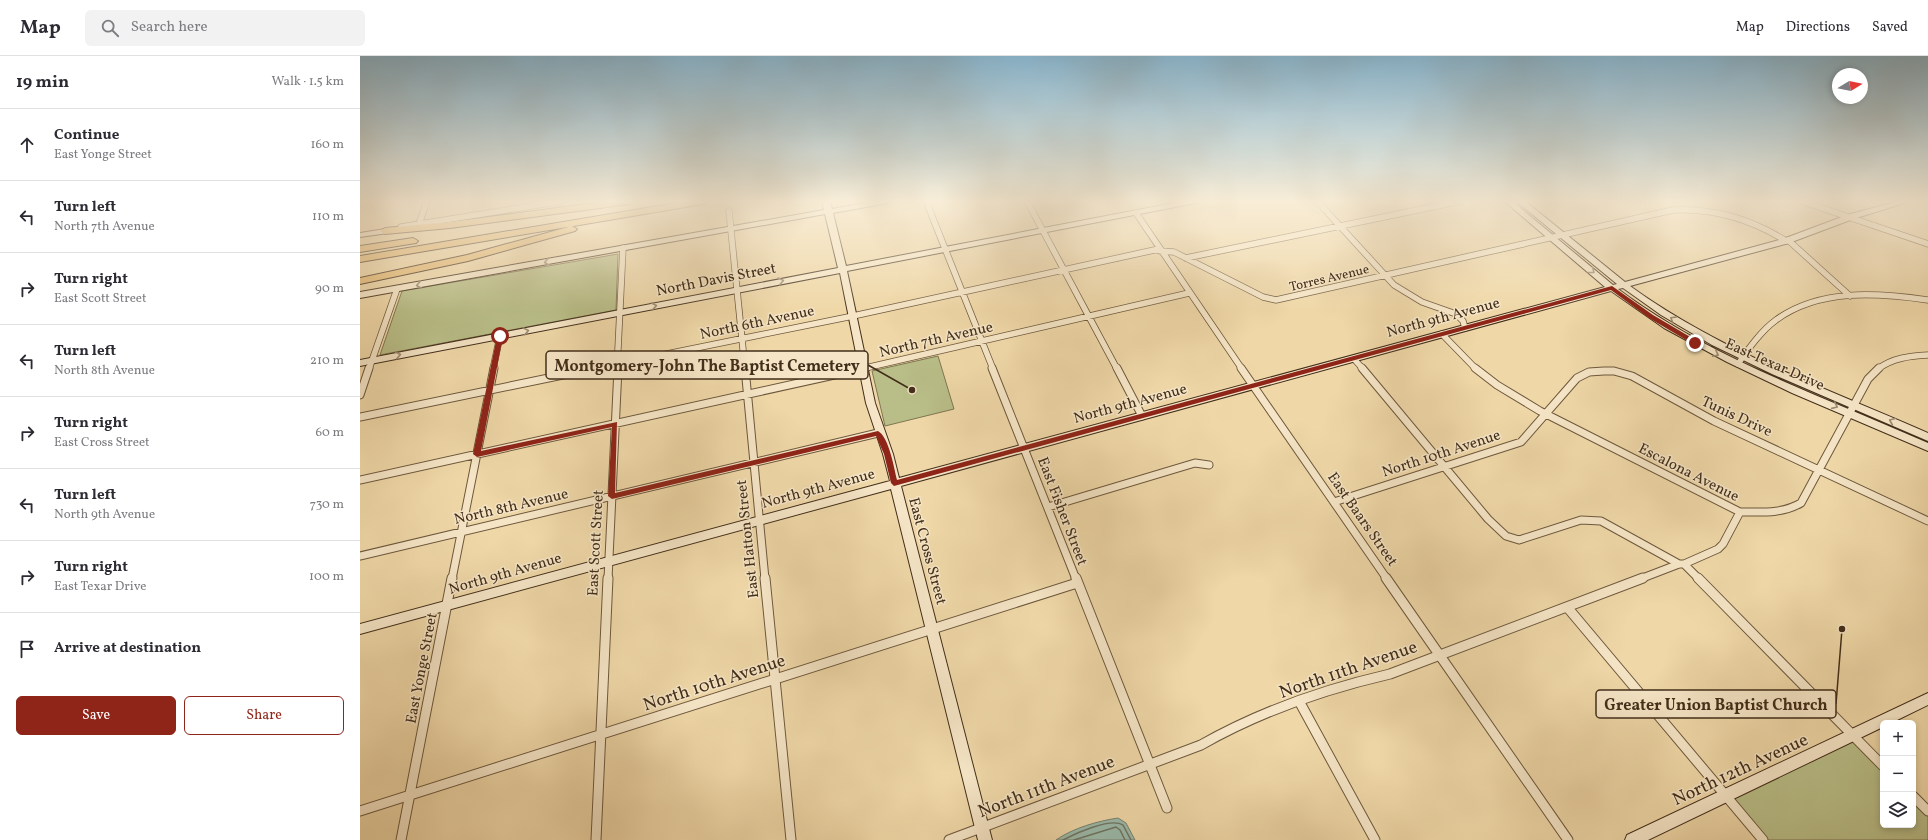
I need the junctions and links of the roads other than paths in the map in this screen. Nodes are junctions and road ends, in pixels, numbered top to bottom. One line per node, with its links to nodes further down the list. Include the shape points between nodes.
1 (1551, 237): 32 (main road, East Texar Drive, one-way to 32)
2 (437, 238): 22 (highway)
3 (478, 238): 26 (highway)
4 (543, 238): 30 (highway, via 468,258)
5 (682, 238): 21 (main road)
6 (732, 238): 34 (street, East Hatton Street)
7 (835, 238): 27 (main road, East Cross Street)
8 (941, 238): 23 (street, East Fisher Street)
9 (1006, 238): 23 (main road, North Davis Street)
10 (1046, 238): 28 (street)
11 (1152, 238): 24 (street, East Baars Street)
12 (1287, 238): 25 (street)
13 (1350, 238): 29 (street)
14 (1548, 238): 29 (street, Torres Avenue)
15 (1564, 238): 31 (main road, East Texar Drive)
16 (1783, 238): 19 (street, Torres Avenue)
17 (1794, 238): 19 (main road, North 9th Avenue)
18 (1909, 238): 20 (street)
19 (1787, 240): 31 (main road, North 9th Avenue); 38 (street, Torres Avenue)
20 (1928, 244)
21 (623, 248): 33 (main road, one-way to 33); 40 (street, East Scott Street)
22 (360, 249)
23 (946, 250): 27 (main road, North Davis Street); 35 (street, East Fisher Street)
24 (1160, 250): 25 (street, North 6th Avenue, via 1170,251); 28 (street, North 6th Avenue); 36 (street, East Baars Street)
25 (1185, 258): 29 (street, Torres Avenue, via 1263,297 1276,300)
26 (360, 259)
27 (844, 269): 34 (main road, North Davis Street, one-way to 27); 41 (main road, East Cross Street)
28 (1064, 269): 35 (street, North 6th Avenue); 42 (street)
29 (1384, 275): 43 (street, via 1413,298 1456,314 1464,321)
30 (360, 281)
31 (1623, 285): 32 (main road, North 9th Avenue); 51 (main road, East Texar Drive, one-way to 31)
32 (1612, 288): 43 (main road, North 9th Avenue); 51 (main road, East Texar Drive, one-way to 51, via 1666,326)
33 (397, 289): 37 (main road); 50 (street)
34 (736, 290): 40 (main road, North Davis Street, one-way to 34); 46 (street, East Hatton Street)
35 (962, 292): 41 (street, North 6th Avenue); 47 (street, East Fisher Street)
36 (1189, 293): 42 (street, North 7th Avenue); 55 (street, East Baars Street)
37 (360, 295)
38 (1850, 296): 39 (street, via 1883,295); 51 (street, via 1815,302 1786,313 1765,330)
39 (1928, 300)
40 (620, 312): 45 (main road, North Davis Street, one-way to 40); 53 (street, East Scott Street)
41 (853, 316): 46 (street, North 6th Avenue); 54 (main road, East Cross Street)
42 (1089, 317): 47 (street, North 7th Avenue); 61 (street)
43 (1465, 328): 44 (main road, North 9th Avenue)
44 (1442, 334): 49 (main road, North 9th Avenue); 60 (street, Escalona Avenue, via 1460,356 1494,384)
45 (500, 336): 50 (main road, North Davis Street, one-way to 45); 56 (street, East Yonge Street)
46 (740, 339): 53 (street, North 6th Avenue); 58 (street, East Hatton Street)
47 (982, 342): 54 (street, North 7th Avenue); 67 (street, East Fisher Street)
48 (1928, 355): 59 (street, Escalona Avenue, via 1897,359 1881,366 1868,379)
49 (1354, 358): 55 (main road, North 9th Avenue); 71 (street)
50 (374, 360): 52 (main road, North Davis Street); 57 (street)
51 (1740, 361): 59 (main road, East Texar Drive)
52 (360, 363)
53 (618, 364): 56 (street, North 6th Avenue); 63 (street, East Scott Street)
54 (863, 369): 58 (street, North 7th Avenue); 64 (main road, East Cross Street)
55 (1253, 386): 61 (main road, North 9th Avenue); 76 (street, East Baars Street)
56 (489, 390): 62 (street, North 6th Avenue); 68 (street, East Yonge Street)
57 (360, 395)
58 (746, 395): 63 (street, North 7th Avenue); 69 (street, East Hatton Street)
59 (1853, 409): 65 (main road, East Texar Drive, one-way to 59); 66 (main road, East Texar Drive); 72 (street, Escalona Avenue)
60 (1545, 414): 71 (street, North 10th Avenue, via 1521,442); 72 (street, Tunis Drive, via 1577,378 1589,372 1614,371 1640,380 1714,421); 78 (street, Escalona Avenue)
61 (1142, 416): 67 (main road, North 9th Avenue)
62 (360, 417)
63 (615, 424): 68 (street, North 7th Avenue); 75 (street, East Scott Street)
64 (878, 433): 69 (street, North 8th Avenue); 74 (main road, East Cross Street, via 888,454)
65 (1928, 437)
66 (1928, 447)
67 (1024, 448): 74 (main road, North 9th Avenue); 77 (street, East Fisher Street)
68 (477, 454): 73 (street, North 7th Avenue); 81 (street, East Yonge Street)
69 (753, 462): 75 (street, North 8th Avenue); 79 (street, East Hatton Street)
70 (1209, 466): 77 (street, via 1195,463)
71 (1445, 467): 76 (street, North 10th Avenue); 84 (street, via 1488,519 1506,536 1519,540 1581,520 1601,521)
72 (1821, 470): 78 (street, Escalona Avenue, via 1805,500 1794,508 1775,512); 80 (street, Tunis Drive)
73 (360, 480)
74 (894, 483): 79 (main road, North 9th Avenue); 89 (main road, East Cross Street)
75 (612, 496): 81 (street, North 8th Avenue); 83 (street, East Scott Street)
76 (1334, 502): 90 (street, East Baars Street)
77 (1048, 507): 85 (street, East Fisher Street)
78 (1740, 512): 84 (street, North 11th Avenue, via 1718,549)
79 (759, 520): 83 (main road, North 9th Avenue); 91 (street, East Hatton Street)
80 (1928, 521)
81 (462, 531): 82 (street, North 8th Avenue); 86 (street, East Yonge Street)
82 (360, 556)
83 (609, 561): 86 (main road, North 9th Avenue); 94 (street, East Scott Street)
84 (1682, 564): 87 (street, North 11th Avenue); 95 (street)
85 (1077, 583): 89 (street, North 10th Avenue); 97 (street, East Fisher Street)
86 (447, 606): 88 (main road, North 9th Avenue); 98 (street, East Yonge Street)
87 (1567, 606): 90 (street, North 11th Avenue); 99 (street)
88 (360, 629)
89 (932, 629): 91 (street, North 10th Avenue); 104 (main road, East Cross Street)
90 (1440, 654): 93 (street, North 11th Avenue, via 1390,674 1356,682); 111 (street, East Baars Street)
91 (775, 679): 94 (street, North 10th Avenue); 107 (street, East Hatton Street)
92 (1928, 699): 95 (main road, North 12th Avenue)
93 (1299, 701): 97 (street, North 11th Avenue, via 1234,726 1201,745); 110 (street)
94 (601, 734): 98 (street, North 10th Avenue); 106 (street, East Scott Street)
95 (1853, 735): 96 (street); 99 (main road, North 12th Avenue)
96 (1880, 763)
97 (1149, 764): 101 (street, East Fisher Street); 104 (street, North 11th Avenue)
98 (410, 795): 102 (street, North 10th Avenue); 105 (street, East Yonge Street)
99 (1725, 795): 112 (main road, North 12th Avenue); 113 (street)
100 (1916, 799): 103 (street)
101 (1167, 808)
102 (360, 811)
103 (1928, 811)
104 (982, 828): 108 (street, North 11th Avenue); 109 (main road, East Cross Street)
105 (402, 840)
106 (596, 840)
107 (791, 840)
108 (950, 840)
109 (985, 840)
110 (1374, 840)
111 (1568, 840)
112 (1632, 840)
113 (1763, 840)

